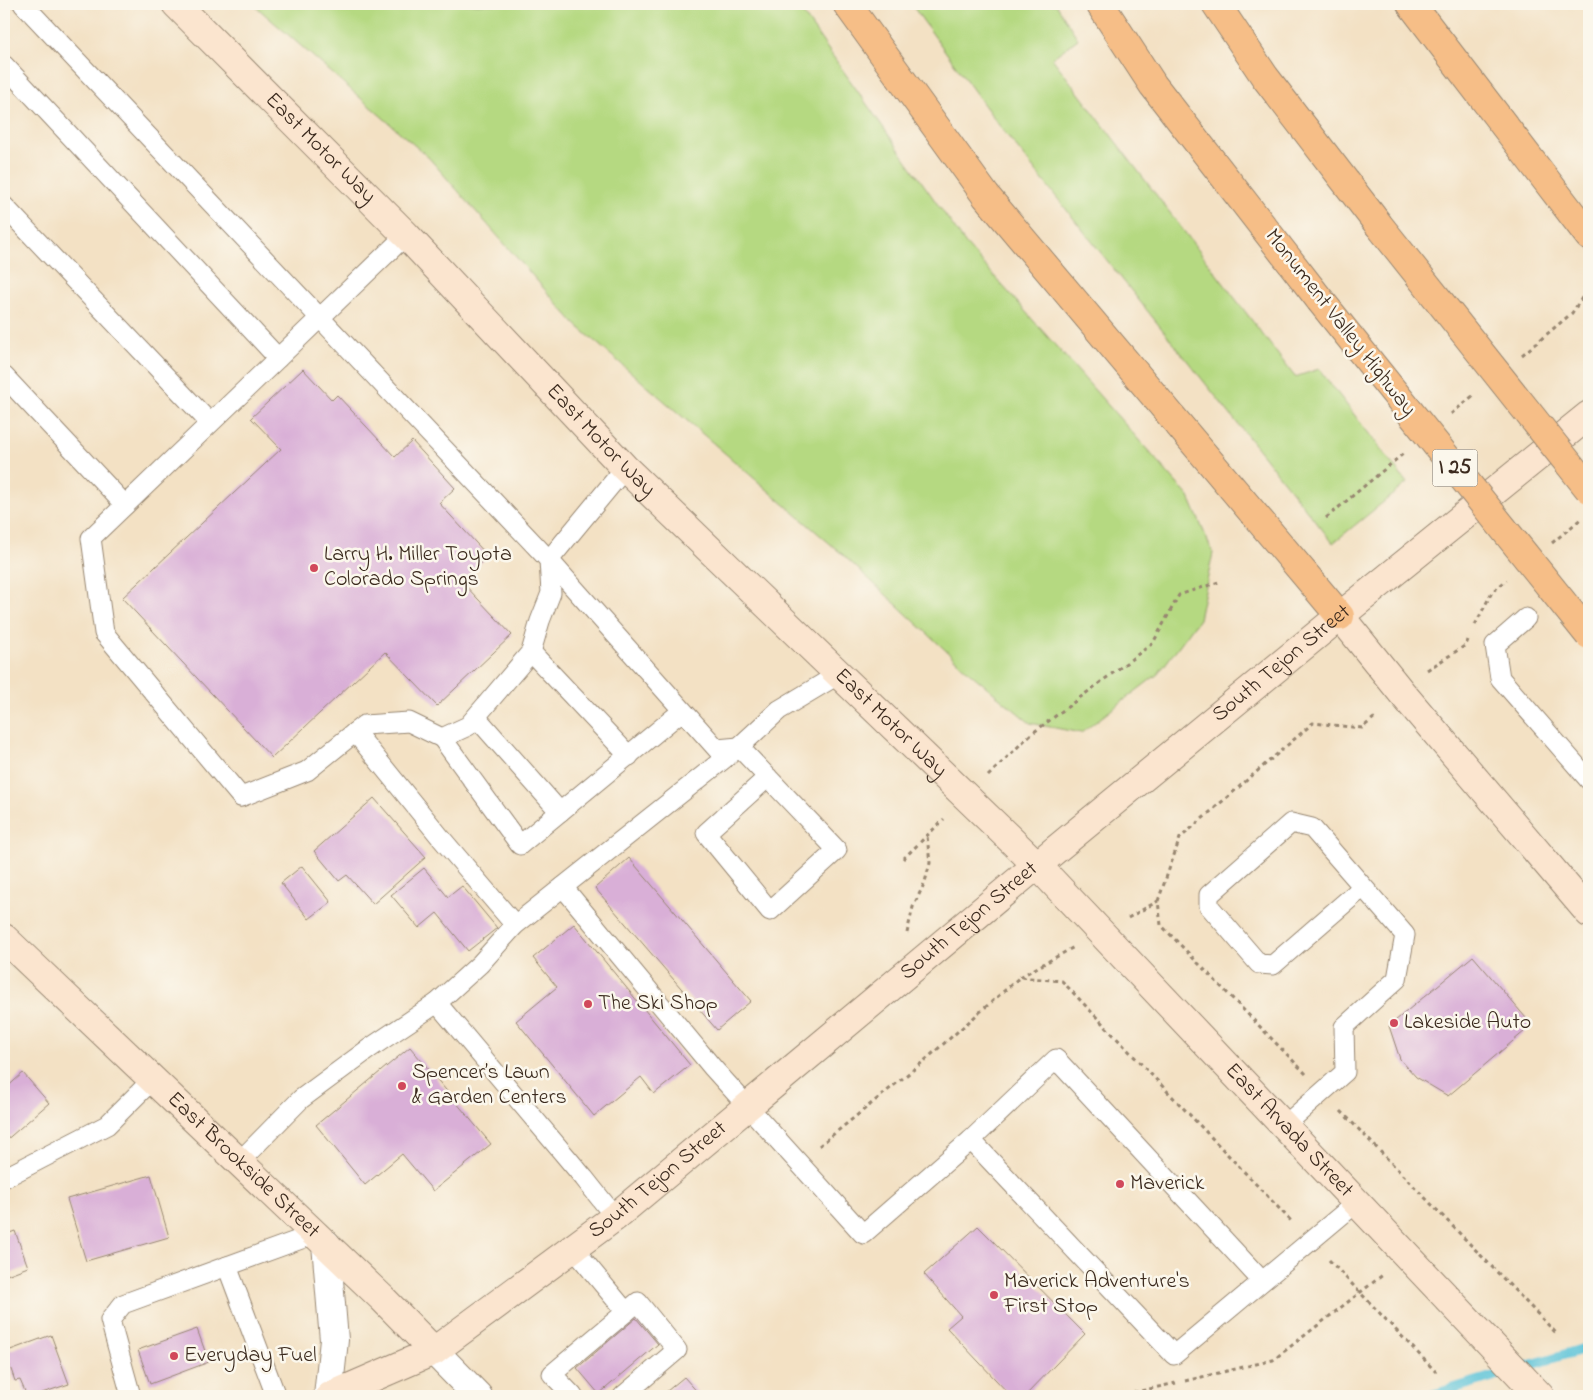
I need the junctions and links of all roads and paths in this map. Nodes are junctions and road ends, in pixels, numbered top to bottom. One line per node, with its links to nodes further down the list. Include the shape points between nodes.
1 (24, 4): 12 (lane)
2 (176, 4): 9 (street, East Motor Way)
3 (846, 4): 30 (highway, via 986,196)
4 (1100, 4): 33 (highway, Monument Valley Highway / I 25, bridge, via 1153,85 1320,300)
5 (1216, 4): 22 (highway, bridge, via 1265,77 1378,224)
6 (1411, 4): 10 (highway)
7 (4, 65): 14 (lane)
8 (4, 206): 19 (lane)
9 (406, 235): 12 (lane); 21 (street, East Motor Way)
10 (1589, 236)
11 (1589, 287): 13 (path, via 1572,313)
12 (319, 318): 14 (lane); 27 (lane)
13 (1519, 357)
14 (278, 358): 19 (lane)
15 (4, 376): 23 (lane)
16 (1481, 388): 18 (path)
17 (1589, 415): 30 (street, South Tejon Street)
18 (1443, 420)
19 (210, 423): 23 (lane)
20 (1406, 452): 25 (path)
21 (625, 468): 27 (lane); 37 (street, East Motor Way)
22 (1589, 489)
23 (125, 504): 41 (lane, via 91,538 104,633 241,797 307,771)
24 (1589, 512): 26 (path)
25 (1326, 518)
26 (1552, 543)
27 (549, 560): 35 (lane, via 551,593); 38 (lane)
28 (1514, 574): 32 (path, via 1492,592)
29 (1219, 582): 42 (path, via 1178,595 1152,643)
30 (1340, 616): 50 (street, South Tejon Street); 53 (street)
31 (1526, 618): 47 (lane, via 1495,645 1500,678)
32 (1472, 631)
33 (1589, 635)
34 (1469, 638): 36 (path, via 1466,645)
35 (531, 652): 39 (lane); 45 (lane)
36 (1427, 670)
37 (839, 674): 44 (lane, via 779,710); 50 (street, East Motor Way)
38 (682, 711): 44 (lane, via 716,749); 45 (lane)
39 (476, 717): 43 (lane, via 468,726); 48 (lane)
40 (1375, 717): 59 (path, via 1362,728 1313,723 1180,838 1158,901 1161,925)
41 (355, 732): 43 (lane, via 364,725 409,722); 54 (lane)
42 (1030, 735)
43 (442, 738): 48 (lane, via 520,845)
44 (739, 747): 46 (lane); 51 (lane)
45 (629, 756): 48 (lane)
46 (768, 777): 46 (lane, via 837,850 770,911 706,833)
47 (1589, 780)
48 (560, 812)
49 (927, 836): 55 (path, via 930,863)
50 (1037, 865): 60 (street, South Tejon Street); 61 (street, East Arvada Street)
51 (563, 887): 54 (lane); 60 (lane)
52 (1363, 887): 52 (lane, via 1312,828 1292,823 1209,895 1209,906 1259,964 1273,965); 59 (lane, via 1404,935 1397,979 1344,1027 1345,1072)
53 (1589, 913)
54 (515, 925): 57 (lane, via 480,964)
55 (906, 936)
56 (4, 938): 58 (street, East Brookside Street)
57 (437, 1003): 63 (lane, via 301,1100); 66 (lane)
58 (153, 1079): 63 (street, East Brookside Street); 64 (lane, via 106,1125)
59 (1323, 1092): 61 (lane); 73 (path)
60 (748, 1106): 62 (lane, via 863,1234); 66 (street, South Tejon Street)
61 (1284, 1126): 65 (street, East Arvada Street)
62 (971, 1140): 71 (lane, via 1174,1355); 71 (lane, via 1056,1059)
63 (240, 1162): 67 (street, East Brookside Street)
64 (4, 1178)
65 (1356, 1203): 69 (street, East Arvada Street); 71 (lane)
66 (615, 1217): 68 (street, South Tejon Street)
67 (320, 1239): 70 (lane); 74 (street, East Brookside Street); 77 (street, via 334,1340)
68 (573, 1248): 72 (lane); 74 (street, South Tejon Street)
69 (1407, 1257): 81 (path, via 1273,1360); 82 (street, East Arvada Street)
70 (227, 1266): 75 (lane, via 123,1304 110,1320); 76 (lane)
71 (1262, 1281)
72 (626, 1312): 79 (lane, via 603,1339 552,1374); 80 (lane, via 638,1302 677,1350 634,1375)
73 (1558, 1335)
74 (434, 1351): 77 (street, South Tejon Street); 78 (street, East Brookside Street)
75 (131, 1396)
76 (276, 1396)
77 (329, 1396)
78 (478, 1396)
79 (573, 1396)
80 (623, 1396)
81 (1118, 1396)
82 (1540, 1396)

